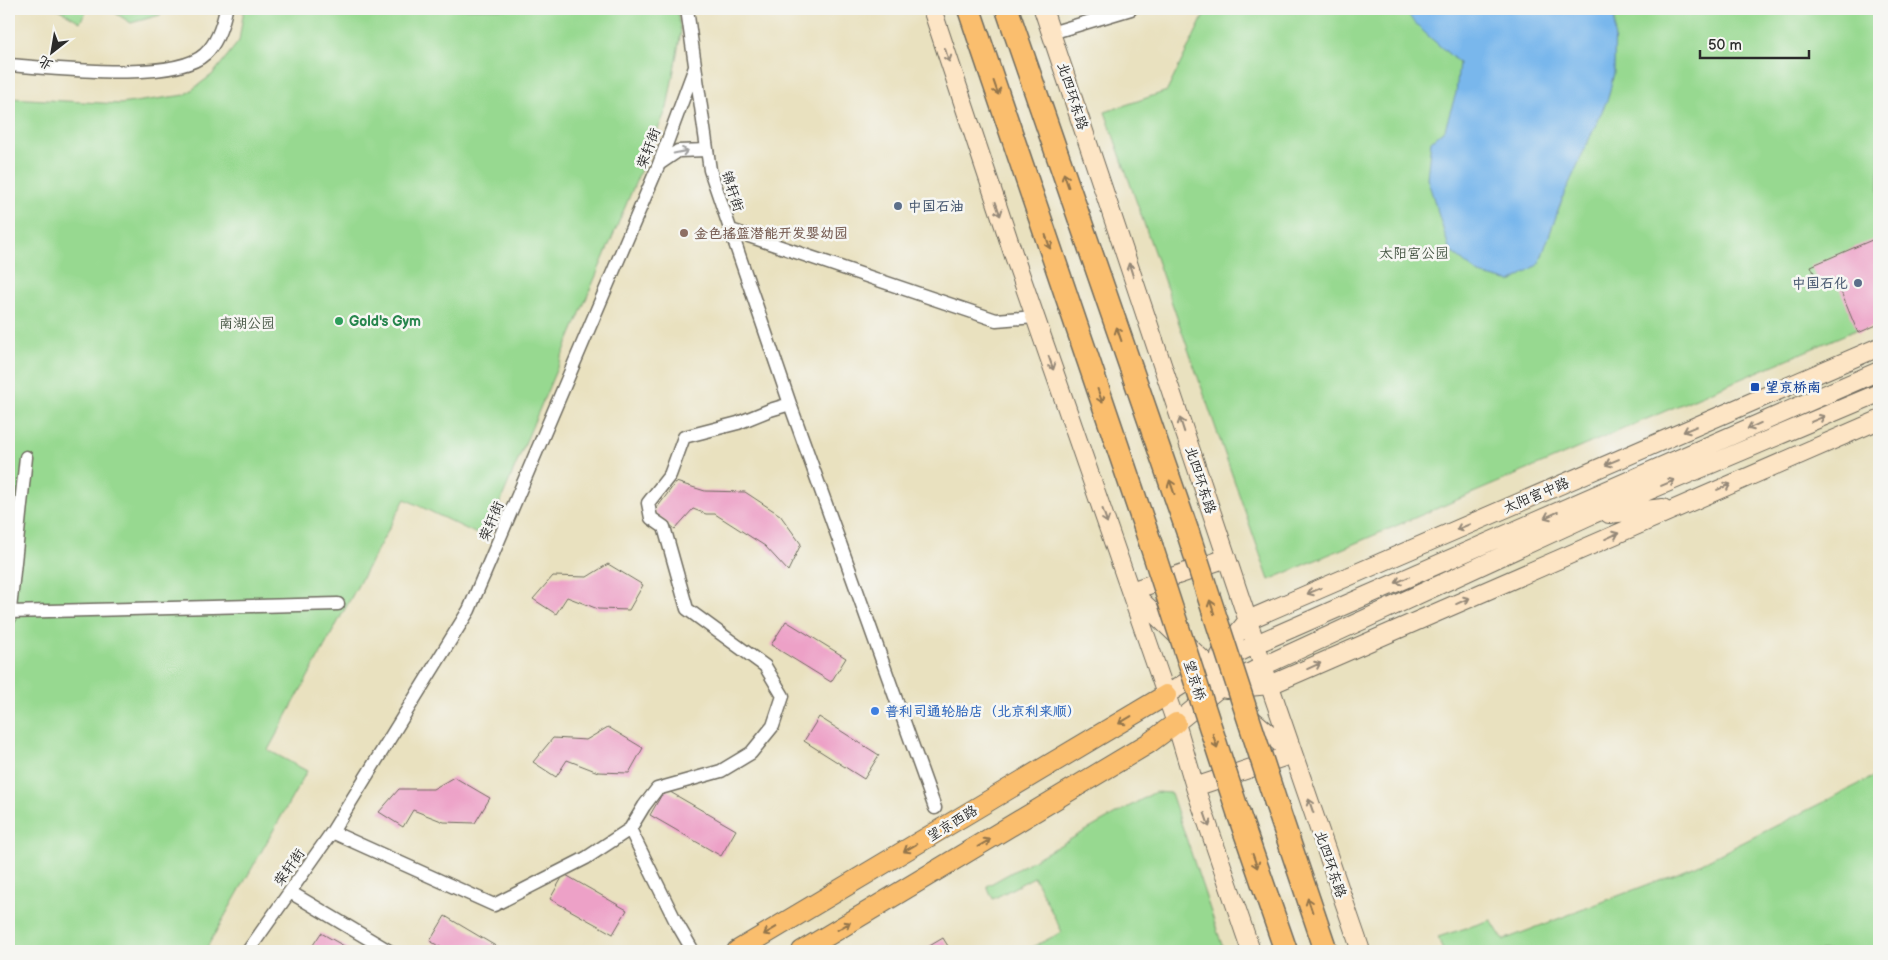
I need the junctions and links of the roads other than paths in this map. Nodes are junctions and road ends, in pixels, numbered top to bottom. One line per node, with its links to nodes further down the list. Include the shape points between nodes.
1 (226, 9): 9 (street, via 217,38 205,54 187,64 153,70 82,71)
2 (687, 9): 10 (street, 锦轩街)
3 (932, 9): 14 (street, one-way to 14)
4 (969, 9): 49 (highway, 望京桥, one-way to 49, bridge)
5 (1007, 9): 50 (highway, one-way to 5, bridge, via 1188,533)
6 (1043, 9): 8 (street, 北四环东路)
7 (1131, 9): 8 (street)
8 (1051, 33): 25 (street, 北四环东路, one-way to 8)
9 (9, 65)
10 (695, 67): 11 (street, 锦轩街); 12 (street, 荣轩街)
11 (707, 150): 12 (street, one-way to 11, via 678,151); 13 (street, 锦轩街, via 710,170)
12 (659, 164): 41 (street, 荣轩街, via 469,610)
13 (730, 230): 14 (street, via 996,320); 18 (street, 锦轩街)
14 (1035, 317): 26 (street, one-way to 26)
15 (1879, 346): 20 (street, 太阳宫中路, one-way to 20)
16 (1879, 371): 22 (street, 太阳宫中路, one-way to 22)
17 (1879, 393): 24 (street, one-way to 17)
18 (790, 404): 39 (street, 锦轩街); 40 (street, via 738,423 684,437 670,476 648,503 651,518 664,527 687,609 765,666 783,696 773,726 751,753 721,771 657,789)
19 (1879, 420): 23 (street, one-way to 19)
20 (1657, 443): 22 (street); 29 (street, 太阳宫中路, one-way to 29)
21 (26, 457): 28 (street)
22 (1612, 488): 30 (street, 太阳宫中路, one-way to 30)
23 (1680, 507): 24 (street); 33 (street, one-way to 23)
24 (1591, 515): 31 (street)
25 (1227, 558): 26 (street); 29 (street, 北四环东路)
26 (1131, 591): 32 (street); 35 (street)
27 (338, 604): 28 (street)
28 (9, 615)
29 (1248, 620): 30 (street, 北四环东路); 32 (street, 太阳宫中路)
30 (1256, 644): 31 (street, 北四环东路); 32 (street, 太阳宫中路)
31 (1263, 666): 33 (street, 北四环东路); 34 (street)
32 (1210, 667): 34 (street); 35 (street)
33 (1270, 685): 34 (street); 37 (street, 北四环东路)
34 (1218, 689): 36 (street); 37 (street)
35 (1166, 695): 36 (street); 46 (main road, 望京西路, one-way to 46)
36 (1176, 723): 38 (street); 47 (main road, one-way to 36, via 1132,753)
37 (1293, 754): 38 (street); 51 (street, 北四环东路, one-way to 37)
38 (1195, 787): 48 (street, one-way to 48)
39 (935, 808)
40 (630, 829): 41 (street, via 586,858 494,905); 45 (street)
41 (332, 832): 42 (street, 荣轩街)
42 (290, 892): 43 (street, 荣轩街); 44 (street)
43 (248, 951)
44 (388, 951)
45 (694, 951)
46 (737, 951)
47 (802, 951)
48 (1251, 951)
49 (1286, 951)
50 (1326, 951)
51 (1361, 951)

